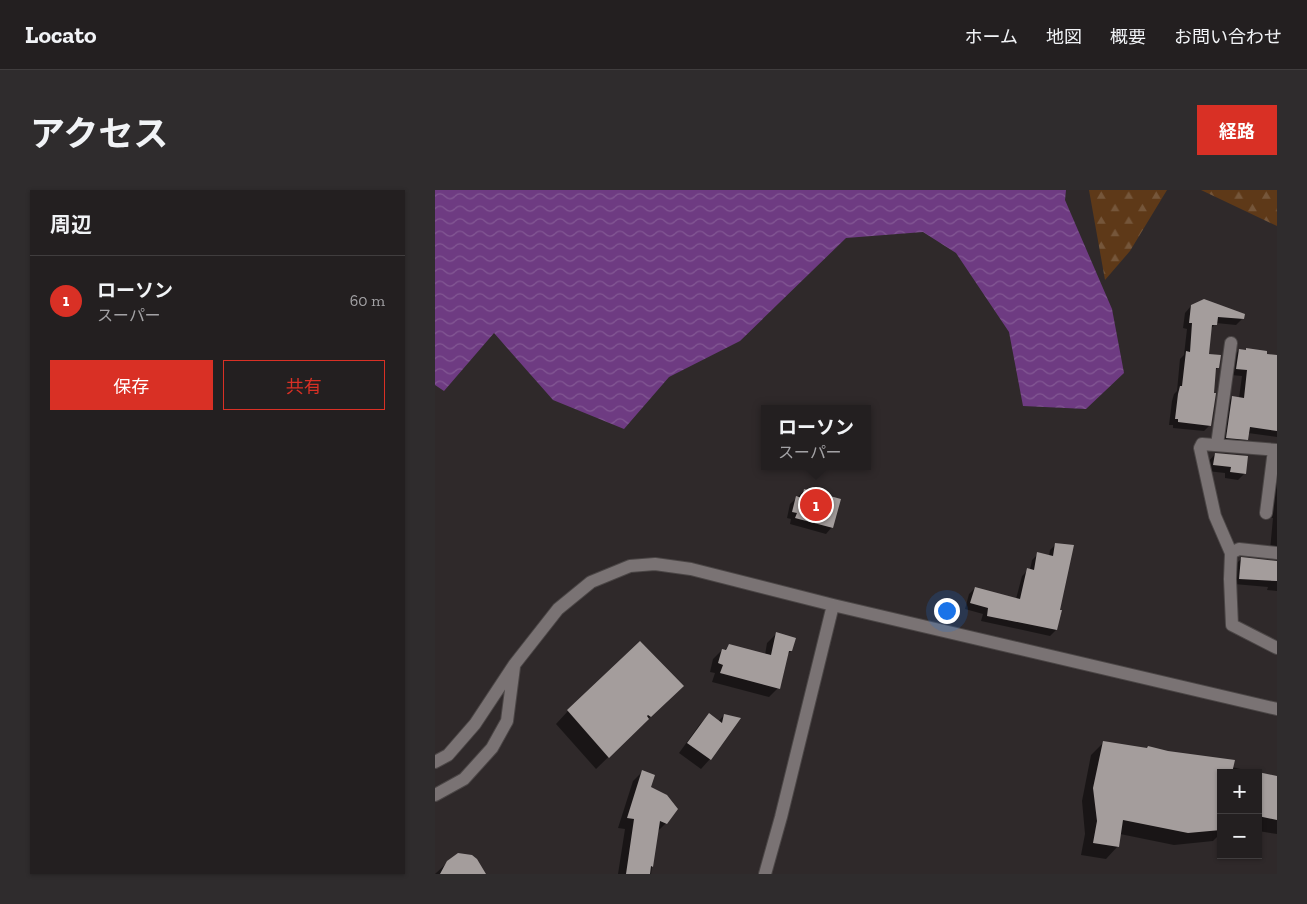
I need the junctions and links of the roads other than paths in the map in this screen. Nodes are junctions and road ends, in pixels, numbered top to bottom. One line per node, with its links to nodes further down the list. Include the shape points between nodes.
1 (1231, 344): 2 (street)
2 (1217, 445): 3 (street); 6 (street, via 1202,444 1200,448 1215,516)
3 (1275, 450): 4 (street)
4 (1266, 513)
5 (1277, 552): 6 (street, via 1239,549)
6 (1231, 553): 8 (street, via 1232,625)
7 (833, 606): 9 (street, via 691,569 655,564 630,566 591,582 572,597 558,609); 10 (street); 13 (street)
8 (1277, 648)
9 (514, 665): 11 (street, via 475,724 448,755); 12 (street, via 507,722 492,748 464,780)
10 (1277, 709)
11 (435, 762)
12 (435, 795)
13 (765, 874)

